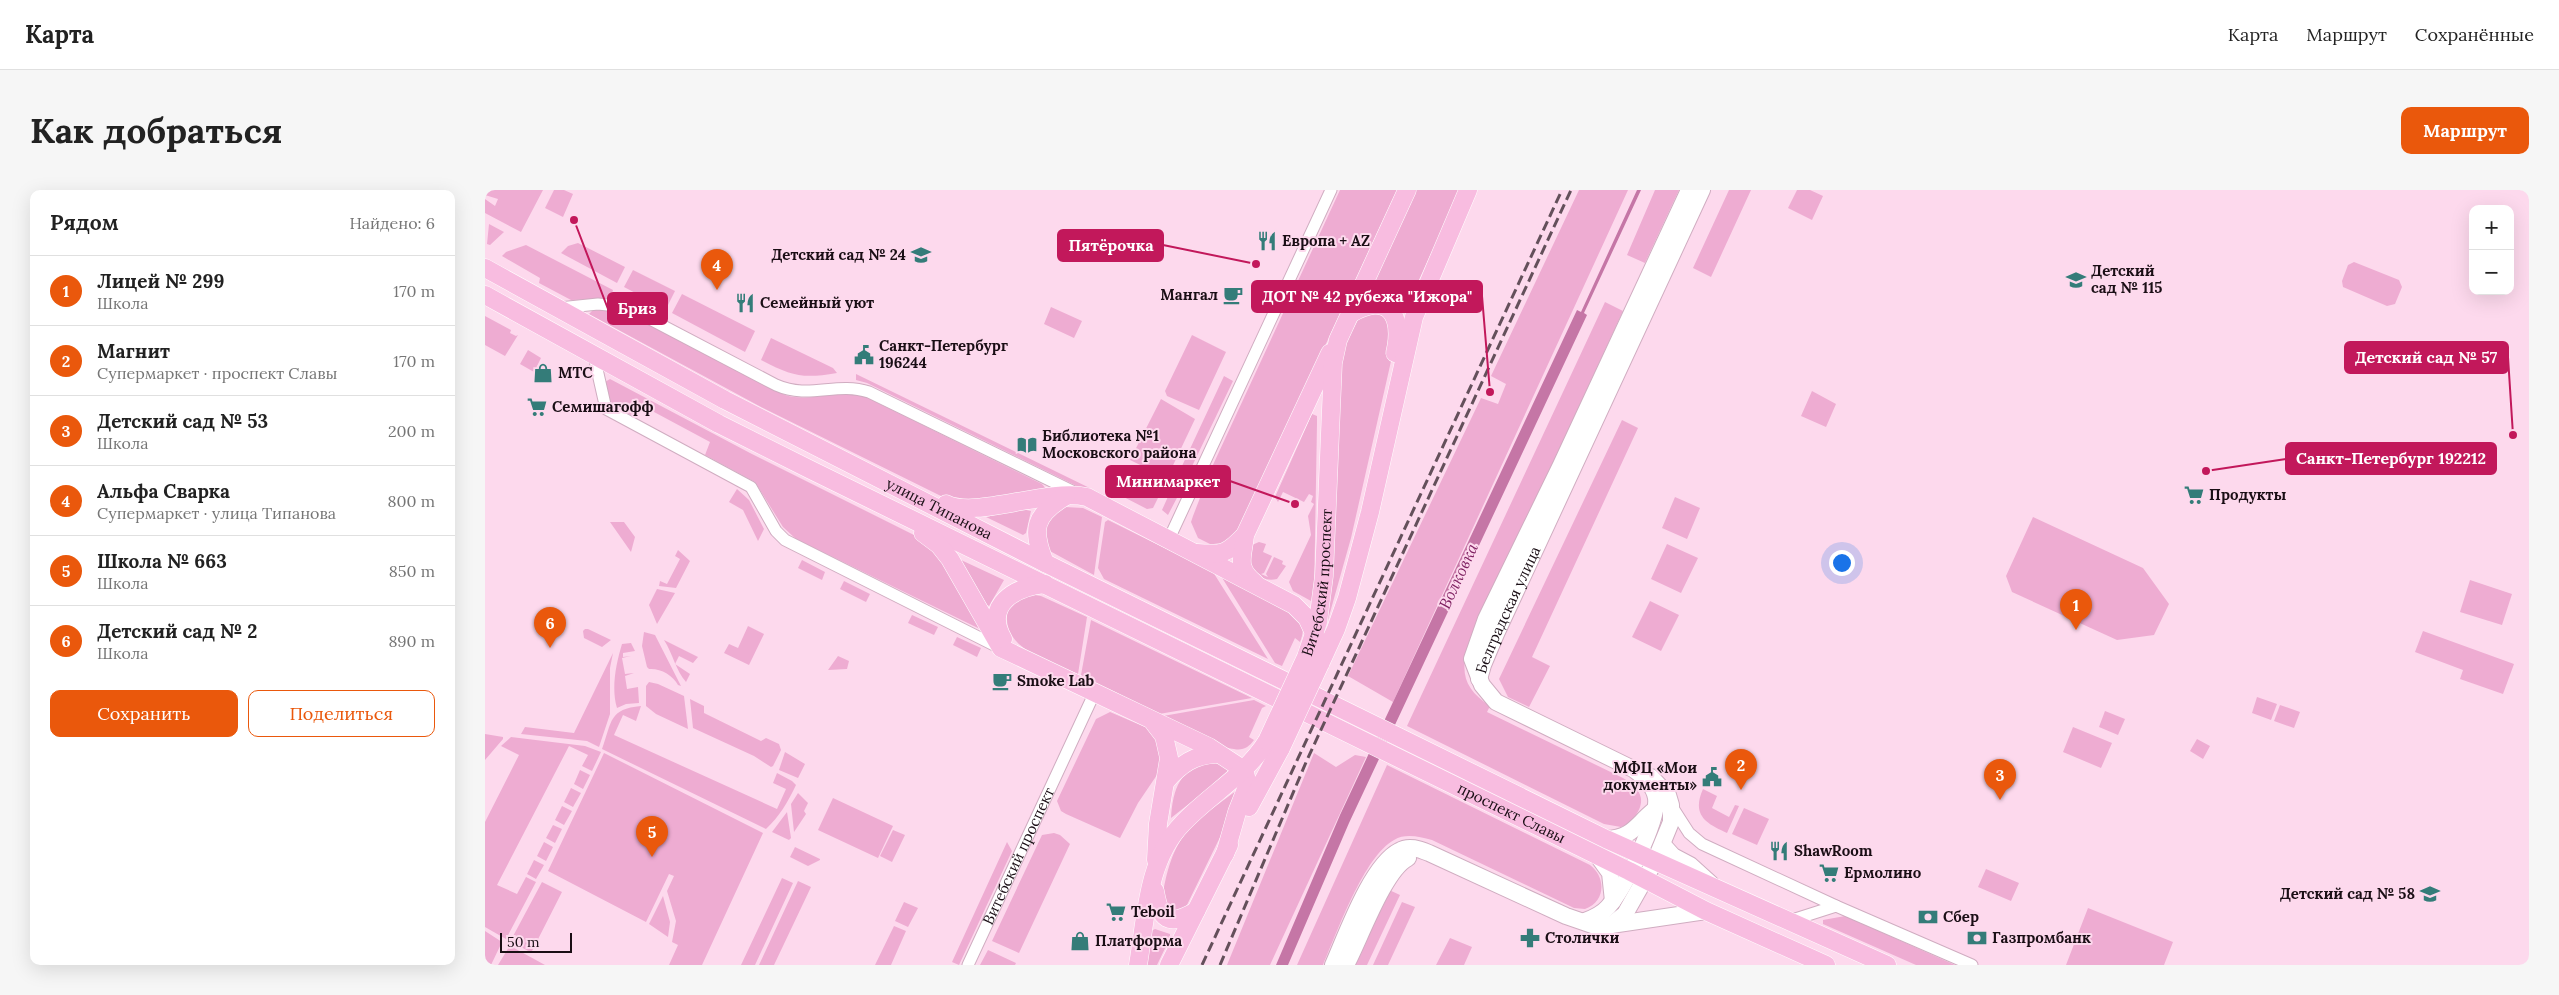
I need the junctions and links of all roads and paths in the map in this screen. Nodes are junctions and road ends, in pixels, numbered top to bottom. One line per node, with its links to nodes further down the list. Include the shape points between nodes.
1 (1331, 190): 17 (street)
2 (1407, 190): 9 (main road, Витебский проспект)
3 (1467, 190): 12 (main road, Витебский проспект, via 1414,317)
4 (1689, 190): 25 (street, Белградская улица, via 1486,619 1472,659)
5 (1702, 190): 25 (street, Белградская улица, via 1500,626)
6 (485, 268): 8 (main road, улица Типанова)
7 (485, 295): 11 (main road, улица Типанова)
8 (558, 308): 13 (main road, улица Типанова, via 725,400); 14 (street, via 598,304 639,312 785,389 805,393 856,388 869,392)
9 (1350, 314): 10 (main road, Витебский проспект); 12 (main road, via 1378,305 1392,312 1398,321 1392,368)
10 (1338, 340): 16 (main road, via 1324,361); 22 (main road, Витебский проспект, via 1331,378 1324,576)
11 (594, 356): 15 (main road, улица Типанова, via 719,424); 23 (street, via 606,409 751,487 776,531 785,540)
12 (1397, 392): 24 (main road, Витебский проспект, via 1347,598)
13 (903, 489): 14 (main road, via 916,489 951,507 963,509); 19 (main road, улица Типанова)
14 (1076, 494): 17 (main road); 19 (main road, via 1045,510 1038,524 1036,537)
15 (892, 511): 20 (main road, улица Типанова); 23 (main road, via 899,521 926,534 939,545)
16 (1245, 536): 18 (main road, via 1225,553); 21 (main road, via 1242,570)
17 (1169, 539): 18 (main road)
18 (1196, 553): 21 (main road)
19 (1045, 563): 28 (main road, улица Типанова)
20 (1045, 584): 23 (main road, via 1017,590 1001,606 998,626); 29 (main road, улица Типанова)
21 (1263, 589): 22 (main road, via 1302,611)
22 (1315, 635): 24 (main road, Витебский проспект)
23 (1007, 650): 26 (main road)
24 (1313, 661): 30 (main road, Витебский проспект, bridge)
25 (1479, 679): 32 (street, via 1489,694 1504,706)
26 (1094, 694): 27 (main road); 55 (street, Витебский проспект)
27 (1154, 723): 31 (main road, via 1209,747); 34 (main road, via 1164,736 1169,751)
28 (1371, 724): 38 (main road, проспект Славы)
29 (1364, 742): 43 (main road, проспект Славы)
30 (1274, 744): 33 (main road, Витебский проспект); 42 (main road, Витебский проспект)
31 (1216, 754): 33 (main road); 34 (main road, via 1204,754 1189,760)
32 (1633, 769): 35 (street, via 1651,776 1662,787); 36 (street, via 1655,792)
33 (1244, 770): 42 (main road, via 1248,784); 45 (main road, Витебский проспект, via 1183,822 1169,839)
34 (1166, 781): 45 (main road, via 1158,824)
35 (1671, 805): 37 (street); 49 (street, via 1689,833 1702,844)
36 (1655, 814): 37 (street, via 1663,815); 38 (street, via 1632,832); 41 (street)
37 (1671, 822): 39 (street)
38 (1606, 839): 41 (main road, проспект Славы)
39 (1663, 845): 44 (street); 47 (street)
40 (1429, 853): 53 (street); 58 (street, via 1408,848 1399,850 1382,866); 59 (street, via 1407,858 1393,870)
41 (1638, 853): 44 (main road, проспект Славы); 46 (street)
42 (1225, 854): 51 (main road, Витебский проспект)
43 (1597, 855): 46 (main road, проспект Славы); 48 (street, via 1610,873)
44 (1655, 861): 46 (street); 47 (main road, проспект Славы)
45 (1155, 873): 51 (main road, via 1162,916 1176,920); 56 (main road, Витебский проспект)
46 (1637, 874): 48 (street); 50 (main road, проспект Славы); 54 (street, via 1625,914)
47 (1718, 890): 52 (main road, проспект Славы)
48 (1613, 901): 53 (street, via 1602,913)
49 (1836, 906): 52 (street); 62 (street)
50 (1706, 911): 54 (street); 60 (main road, проспект Славы)
51 (1196, 912): 57 (main road, Витебский проспект)
52 (1789, 921): 61 (main road, проспект Славы)
53 (1585, 922): 54 (street, via 1595,926)
54 (1611, 924)
55 (968, 965)
56 (1138, 965)
57 (1169, 965)
58 (1333, 965)
59 (1346, 965)
60 (1825, 965)
61 (1887, 965)
62 (1972, 965)

